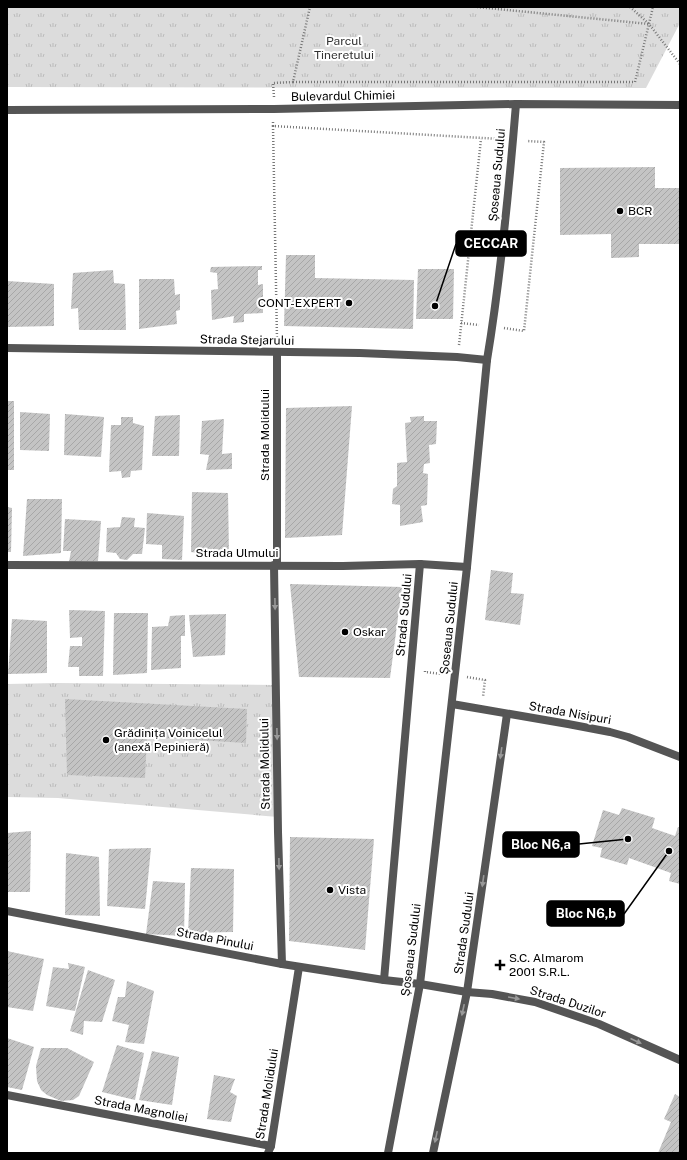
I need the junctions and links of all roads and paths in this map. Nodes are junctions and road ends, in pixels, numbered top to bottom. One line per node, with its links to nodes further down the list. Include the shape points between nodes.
1 (310, 7): 7 (path)
2 (477, 7): 5 (path)
3 (630, 7): 5 (path)
4 (654, 7): 5 (path)
5 (649, 24): 6 (path); 7 (path, via 635,82)
6 (680, 64)
7 (293, 82): 10 (path, via 273,83)
8 (516, 104): 9 (street, Bulevardul Chimiei); 10 (street, Bulevardul Chimiei); 14 (street, Șoseaua Sudului)
9 (680, 105)
10 (274, 109): 11 (street, Bulevardul Chimiei); 12 (path)
11 (7, 110)
12 (273, 126): 13 (path); 17 (path)
13 (481, 139): 14 (path); 18 (path)
14 (513, 140): 15 (path, via 544,142); 19 (street, Șoseaua Sudului, via 503,242)
15 (524, 331)
16 (7, 348): 17 (street, Strada Stejarului)
17 (277, 352): 18 (street, Strada Stejarului); 22 (street, Strada Molidului)
18 (457, 357): 19 (street, Strada Stejarului)
19 (486, 360): 23 (street, Șoseaua Sudului)
20 (420, 564): 22 (street, Strada Ulmului); 23 (street, Strada Ulmului); 30 (street, Strada Sudului)
21 (7, 565): 22 (street, Strada Ulmului)
22 (276, 565): 28 (street, Strada Molidului, one-way to 28, via 278,832)
23 (467, 566): 24 (street, Șoseaua Sudului)
24 (452, 704): 25 (street, Strada Nisipuri); 31 (street, Șoseaua Sudului)
25 (507, 714): 26 (street, Strada Nisipuri, via 610,732); 32 (street, Strada Sudului, one-way to 32)
26 (680, 757)
27 (7, 911): 28 (street, Strada Pinului)
28 (282, 964): 29 (street, Strada Pinului)
29 (299, 967): 30 (street, Strada Pinului); 35 (street, Strada Molidului)
30 (384, 980): 31 (street, Strada Pinului)
31 (420, 984): 32 (street, Strada Duzilor); 36 (street, Șoseaua Sudului)
32 (467, 992): 33 (street, Strada Duzilor, one-way to 33, via 535,1002 599,1024); 37 (street, Strada Sudului, one-way to 37)
33 (680, 1060)
34 (7, 1096): 35 (street, Strada Magnoliei)
35 (269, 1149)
36 (388, 1153)
37 (433, 1153)

